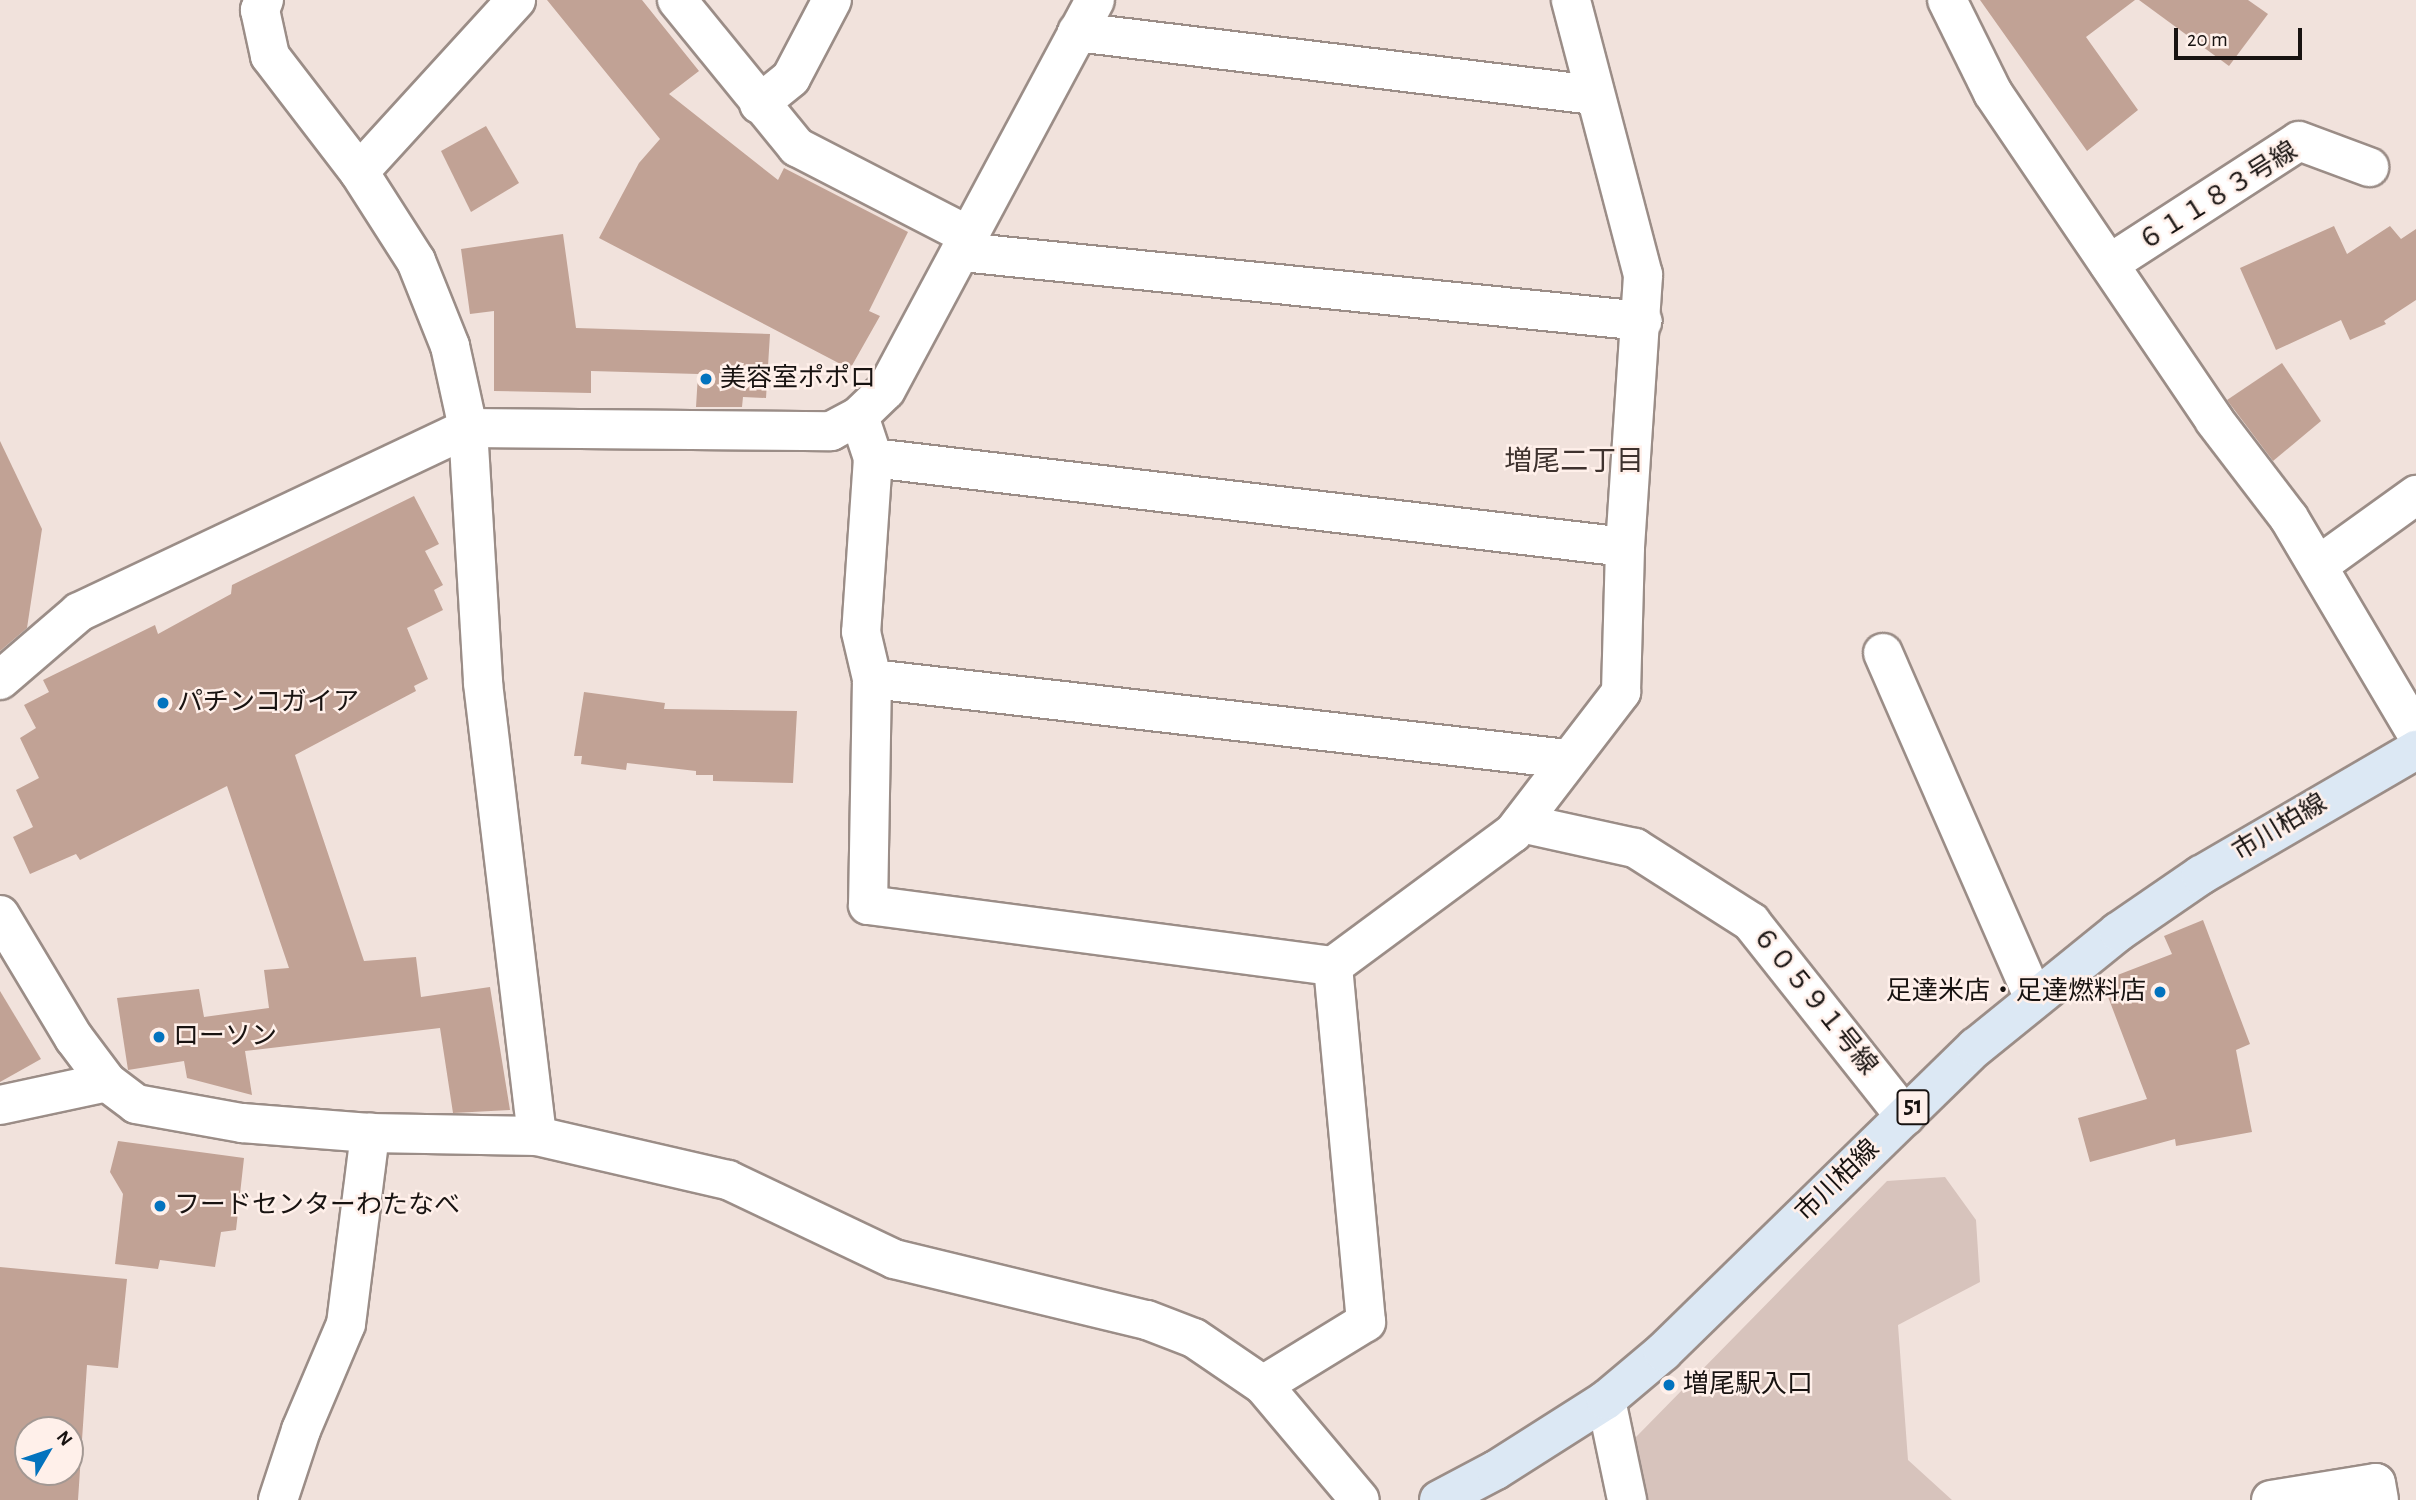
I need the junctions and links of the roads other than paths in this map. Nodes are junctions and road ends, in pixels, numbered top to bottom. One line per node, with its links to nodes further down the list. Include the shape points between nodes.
1 (516, 0): 11 (street)
2 (677, 0): 9 (street)
3 (832, 0): 9 (street, via 791,78)
4 (1572, 0): 8 (street)
5 (1947, 0): 13 (street, via 1993,93)
6 (252, 3): 11 (street, via 270,56)
7 (1086, 16): 8 (street); 12 (street)
8 (1594, 95): 14 (street, via 1643,275)
9 (760, 104): 12 (street, via 797,147)
10 (2369, 167): 13 (street, ６１１８３号線, via 2299,141)
11 (359, 172): 16 (street, via 416,261 450,346)
12 (966, 244): 14 (street); 15 (street, via 886,390)
13 (2109, 264): 20 (street)
14 (1643, 321): 19 (street)
15 (859, 415): 16 (street, via 831,431); 17 (street)
16 (468, 428): 23 (street, via 79,612); 35 (street, via 483,683)
17 (873, 458): 19 (street); 22 (street, via 861,632)
18 (2416, 495): 20 (street)
19 (1625, 547): 26 (street, via 1621,692)
20 (2319, 565): 24 (street)
21 (1883, 653): 30 (street)
22 (872, 679): 26 (street); 29 (street, via 867,905)
23 (0, 680)
24 (2416, 733)
25 (2416, 750): 30 (main road, 市川柏線 / 51, via 2201,875)
26 (1567, 759): 27 (street)
27 (1521, 823): 29 (street); 33 (street, ６０５９１号線, via 1635,848 1751,922)
28 (0, 915): 31 (street, via 74,1038)
29 (1333, 966): 36 (street, via 1366,1322)
30 (2034, 998): 33 (main road, 市川柏線 / 51)
31 (107, 1082): 32 (street); 34 (street, via 136,1104 242,1123)
32 (0, 1105)
33 (1905, 1116): 37 (main road, 市川柏線 / 51, via 1663,1352)
34 (370, 1133): 35 (street); 38 (street, via 346,1324 301,1430)
35 (537, 1136): 36 (street, via 728,1180 894,1259 1147,1320 1194,1338)
36 (1263, 1385): 39 (street)
37 (1606, 1400): 40 (main road, 市川柏線 / 51, via 1496,1470); 41 (street)
38 (278, 1500)
39 (1360, 1500)
40 (1439, 1500)
41 (1627, 1500)
42 (2271, 1500): 43 (street, via 2376,1483)
43 (2379, 1500)

